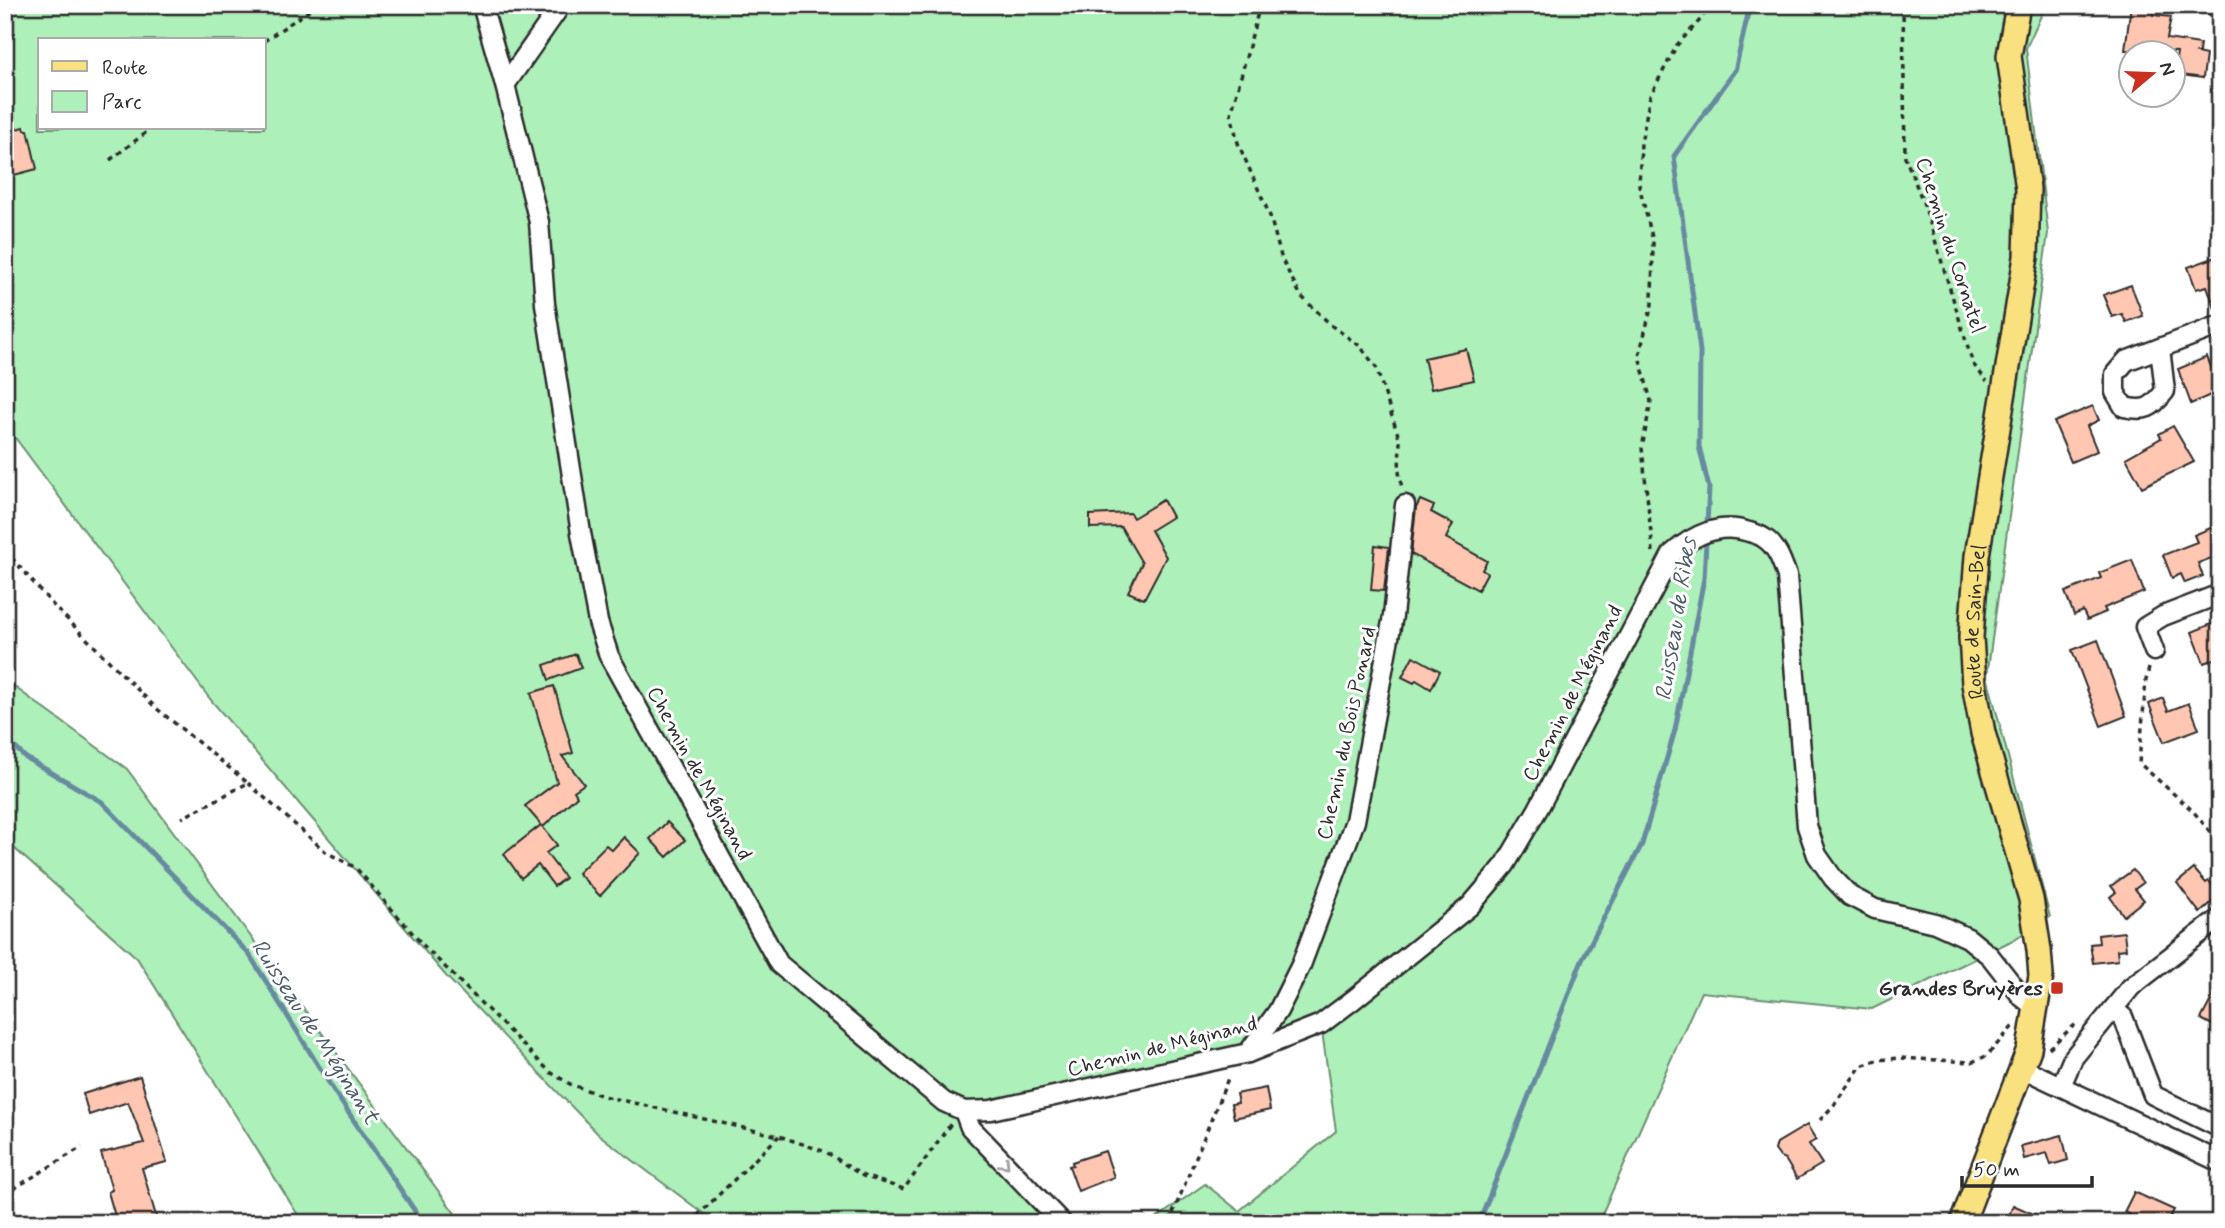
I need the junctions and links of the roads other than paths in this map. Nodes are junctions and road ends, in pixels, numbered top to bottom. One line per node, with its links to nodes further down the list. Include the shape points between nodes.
1 (482, 5): 6 (street, Chemin de Méginand)
2 (561, 5): 6 (street)
3 (2018, 5): 13 (main road, Route de Sain-Bel, via 2009,56 2028,189 2026,257 1977,556 1971,637 1983,733 2036,924 2041,976)
4 (2214, 5): 5 (street)
5 (2220, 9)
6 (505, 85): 18 (street, Chemin de Méginand, via 539,222 545,304 581,533 597,622 610,656 779,964 944,1102)
7 (2220, 325): 8 (street)
8 (2160, 348)
9 (1405, 505): 15 (street, Chemin du Bois Ponard, via 1393,616 1355,821 1301,965 1278,1011)
10 (2220, 594): 11 (street, via 2145,628)
11 (2154, 651)
12 (2220, 918): 14 (street, via 2131,987)
13 (2036, 1008): 15 (street, Chemin de Méginand, via 1968,938 1935,923 1875,909 1850,896 1816,855 1807,826 1787,576 1778,552 1764,537 1740,529 1716,529 1684,542 1672,554 1538,809 1504,865 1470,906 1321,1024); 16 (main road, Route de Sain-Bel)
14 (2113, 1009): 17 (street, via 2073,1058); 19 (street, via 2123,1017 2153,1096)
15 (1248, 1053): 18 (street, Chemin de Méginand, via 991,1110)
16 (2022, 1068): 17 (street); 22 (main road, Route de Sain-Bel)
17 (2061, 1086): 20 (street)
18 (964, 1111): 21 (street, one-way to 21, via 970,1127)
19 (2220, 1128)
20 (2220, 1162)
21 (1062, 1223)
22 (1962, 1223)

